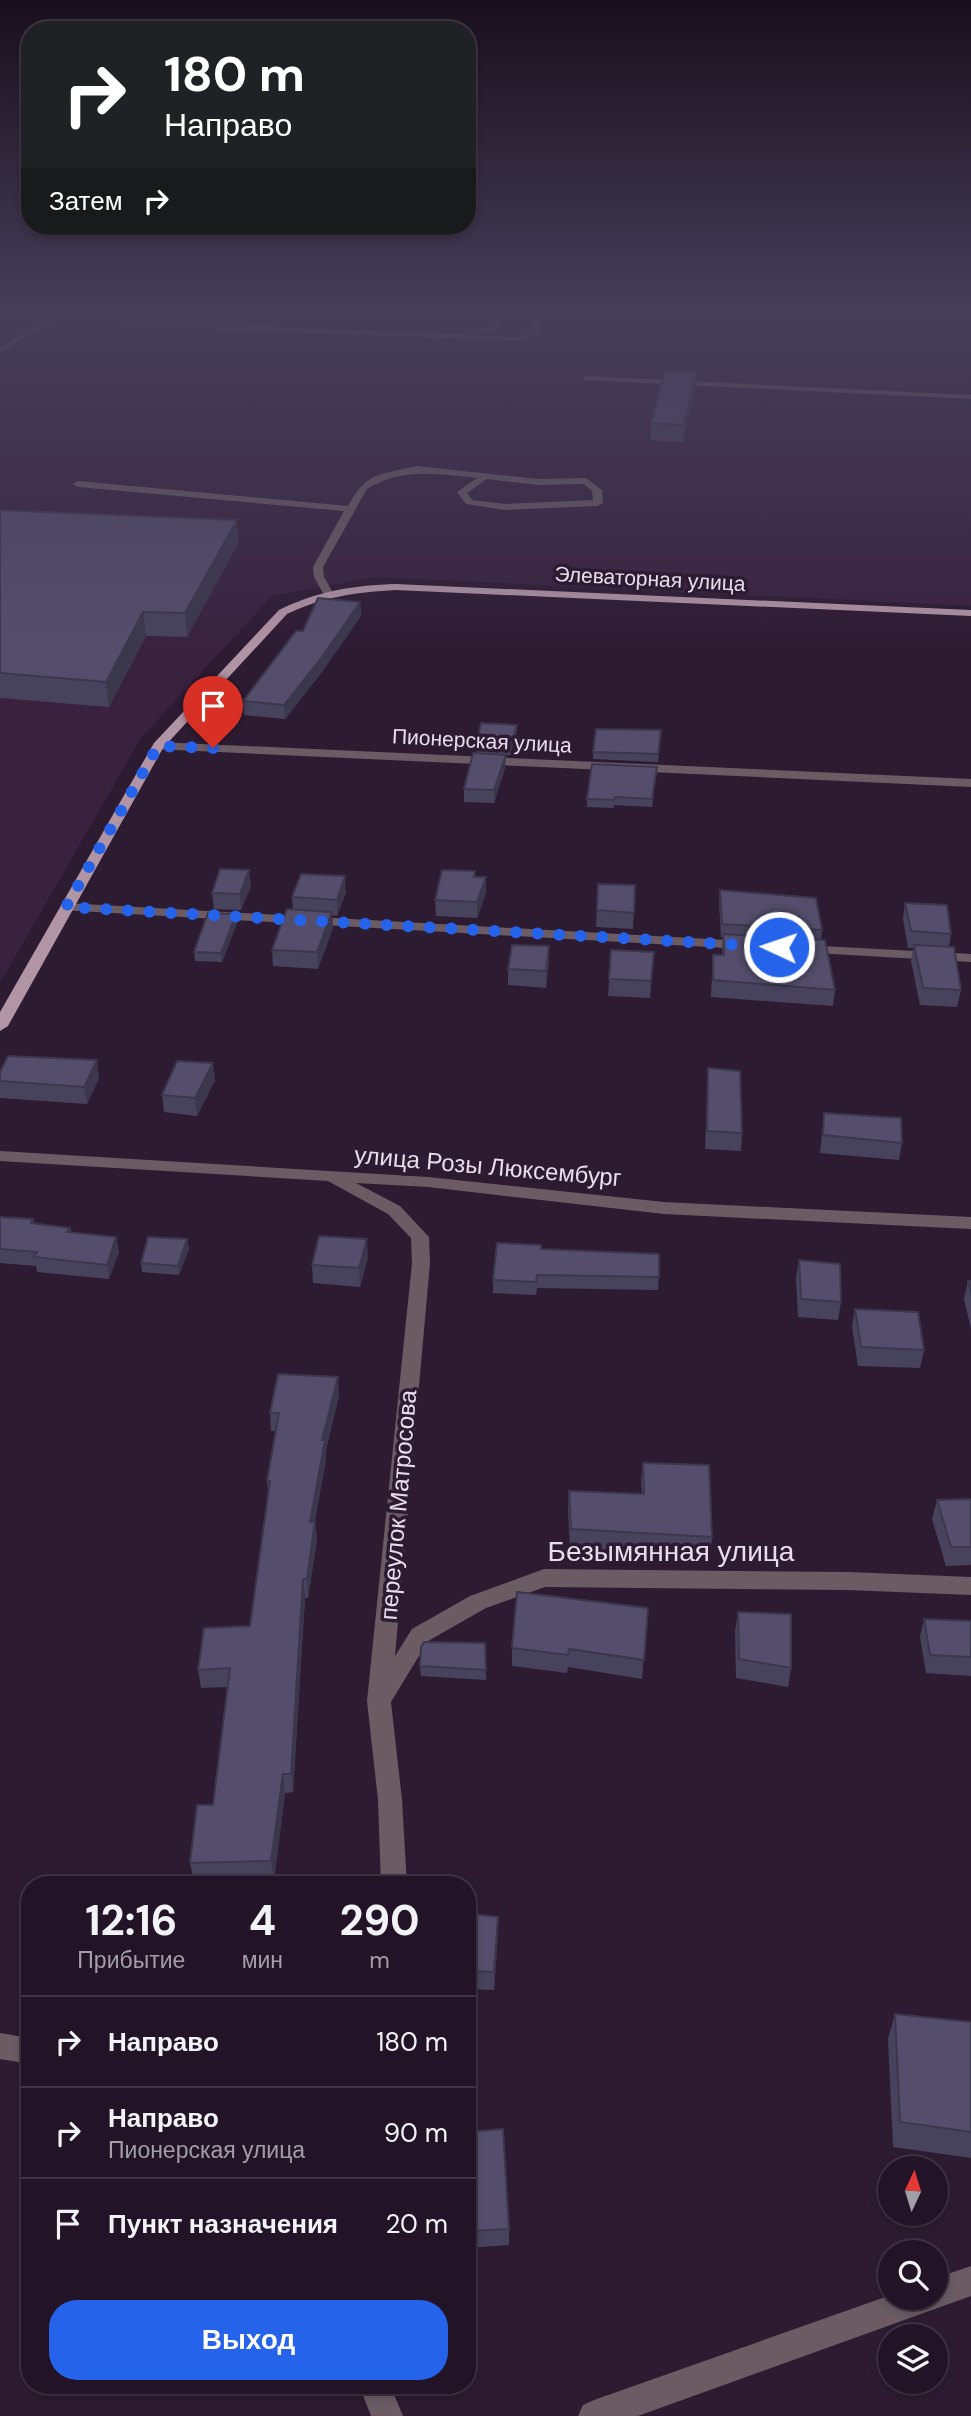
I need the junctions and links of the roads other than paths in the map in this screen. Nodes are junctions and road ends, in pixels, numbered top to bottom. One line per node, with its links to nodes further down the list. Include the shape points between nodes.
1 (486, 476): 1 (street, via 586,481 597,490 598,503 505,507 469,502 462,492); 3 (street, via 416,469 363,487)
2 (78, 484): 3 (street)
3 (351, 509): 4 (street, via 318,567)
4 (328, 593): 5 (main road, Элеваторная улица, via 396,587); 6 (main road, Элеваторная улица, via 283,612)
5 (971, 613)
6 (158, 746): 7 (street, Пионерская улица); 8 (main road, Элеваторная улица)
7 (971, 783)
8 (66, 907): 9 (street); 12 (main road, Элеваторная улица)
9 (762, 947)
10 (790, 948): 11 (street)
11 (971, 958)
12 (0, 1026)
13 (0, 1157): 14 (street, улица Розы Люксембург)
14 (329, 1176): 15 (street, улица Розы Люксембург, via 664,1208); 17 (street, переулок Матросова, via 394,1210 420,1237)
15 (971, 1223)
16 (971, 1586): 17 (street, Безымянная улица, via 544,1578 478,1602 420,1635)
17 (379, 1701): 18 (street, переулок Матросова)
18 (394, 1876)
19 (0, 2046): 20 (street)
20 (21, 2050)
21 (971, 2281): 22 (street)
22 (948, 2290)
23 (890, 2310): 26 (street)
24 (378, 2394): 25 (street)
25 (387, 2416)
26 (594, 2416)

